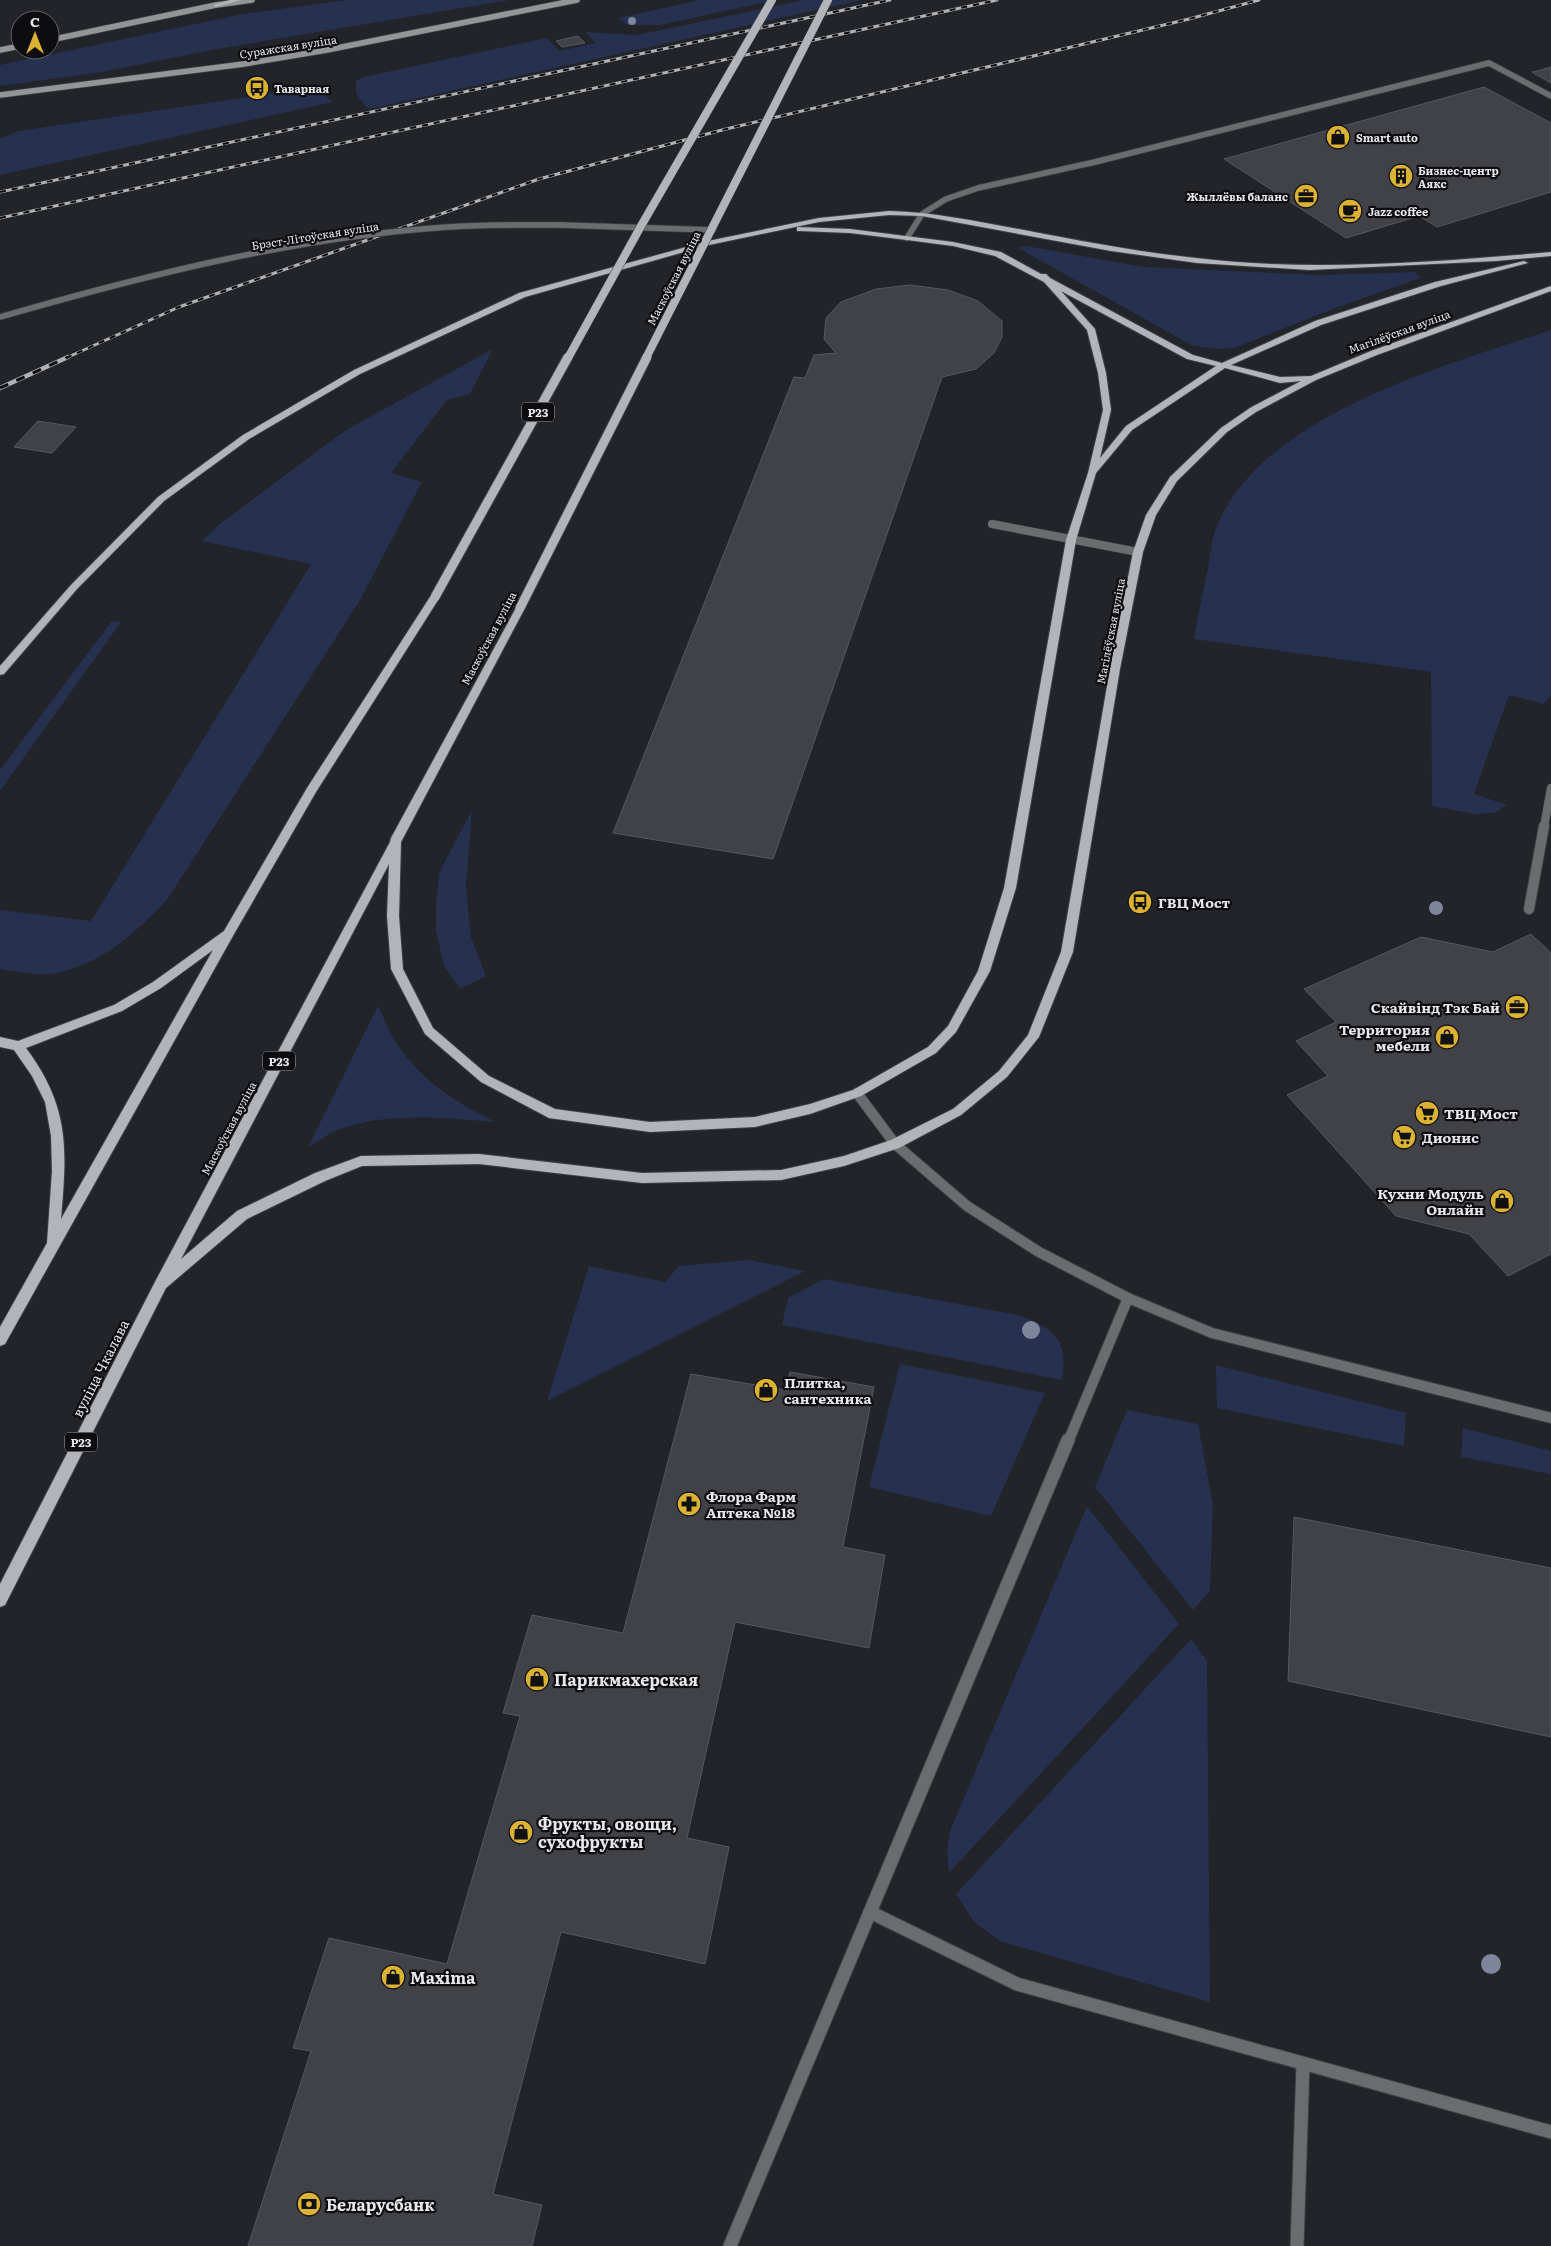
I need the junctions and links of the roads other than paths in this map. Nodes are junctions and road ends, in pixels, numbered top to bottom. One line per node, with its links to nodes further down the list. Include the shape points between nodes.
1 (238, 0): 6 (main road)
2 (252, 0): 6 (main road)
3 (577, 0): 8 (main road, Суражская вуліца, via 244,64)
4 (772, 0): 11 (main road, Р23, bridge)
5 (828, 0): 13 (main road, Маскоўская вуліца / Р23, bridge)
6 (216, 5): 7 (main road)
7 (60, 38)
8 (0, 95)
9 (1551, 96): 10 (street, via 1490,63 978,188 946,199)
10 (922, 214): 12 (main road, via 848,216); 14 (street); 15 (main road, via 1111,250 1206,262 1309,268)
11 (640, 226): 13 (street, Брэст-Літоўская вуліца); 18 (street, Брэст-Літоўская вуліца, bridge, via 488,225 432,228 356,238 164,273); 29 (main road, Р23, bridge, via 435,597 312,791)
12 (780, 229): 14 (main road, via 850,230); 25 (main road, via 708,243 522,295 357,372 246,437 161,499 79,581)
13 (714, 230): 27 (main road, Маскоўская вуліца / Р23, bridge, via 520,608)
14 (907, 238): 16 (main road, via 998,254)
15 (1551, 256): 19 (main road, via 1438,284 1318,323)
16 (1043, 276): 19 (main road, via 1190,357); 21 (main road, via 1091,329 1102,373 1107,410)
17 (1551, 288): 20 (main road, Магілёўская вуліца)
18 (0, 317)
19 (1224, 365): 20 (main road, via 1280,380); 21 (main road, via 1129,428)
20 (1314, 378): 24 (main road, Магілёўская вуліца, via 1246,415 1196,455 1173,479 1151,515)
21 (1092, 473): 23 (main road)
22 (992, 524): 23 (street)
23 (1071, 540): 24 (street); 32 (main road, via 1010,888 984,971 952,1029 932,1050)
24 (1138, 552): 33 (main road, Магілёўская вуліца, via 1067,952 1033,1038 1003,1074 957,1112)
25 (0, 672)
26 (1551, 788): 28 (street)
27 (396, 838): 32 (main road, via 393,916 397,969 429,1031 485,1079 553,1114 650,1127 755,1122 810,1109); 35 (main road, Маскоўская вуліца / Р23)
28 (1529, 909)
29 (229, 932): 31 (main road, via 157,985 118,1008); 34 (main road, Р23)
30 (0, 1042): 31 (main road)
31 (18, 1046): 34 (main road, via 39,1075 51,1102 58,1135)
32 (857, 1093): 33 (street)
33 (895, 1144): 35 (main road, Магілёўская вуліца, via 844,1161 781,1175 642,1178 478,1158 361,1161 242,1215); 36 (street, via 967,1206 1039,1252)
34 (53, 1244): 37 (main road, Р23)
35 (161, 1284): 39 (main road, вуліца Чкалава / Р23)
36 (1128, 1298): 38 (street, via 1212,1333); 40 (street)
37 (0, 1340)
38 (1551, 1418)
39 (0, 1600)
40 (870, 1912): 41 (street, via 1017,1984); 43 (street)
41 (1303, 2064): 42 (street); 44 (street)
42 (1551, 2132)
43 (730, 2246)
44 (1297, 2246)

